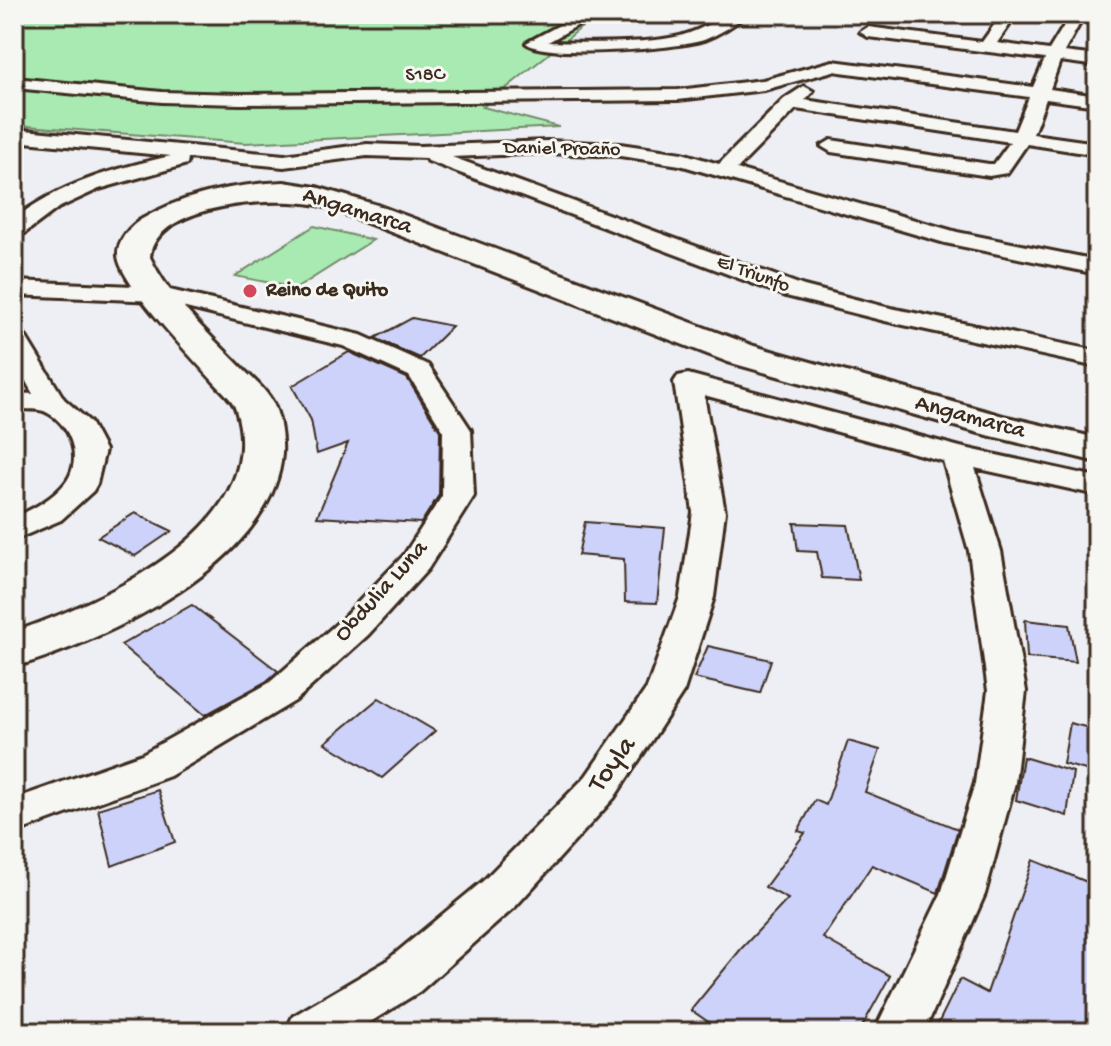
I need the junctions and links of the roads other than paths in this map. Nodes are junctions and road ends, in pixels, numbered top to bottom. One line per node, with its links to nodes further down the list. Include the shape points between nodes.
1 (591, 14): 2 (street, via 534,43 672,43 700,36)
2 (739, 14)
3 (885, 14): 6 (street)
4 (1010, 14): 7 (street)
5 (1077, 23): 8 (street)
6 (859, 41): 7 (street); 10 (street)
7 (986, 47): 8 (street)
8 (1054, 56): 9 (street); 12 (street)
9 (1097, 61)
10 (833, 66): 11 (street, S18C, via 764,85 678,95 240,99); 12 (street); 14 (street)
11 (14, 83)
12 (1039, 93): 13 (street); 16 (street)
13 (1097, 101)
14 (790, 103): 16 (street); 21 (street)
15 (14, 135): 20 (street, Daniel Proaño)
16 (1022, 138): 17 (street, via 996,171); 18 (street)
17 (831, 146)
18 (1097, 149)
19 (420, 152): 20 (street, Daniel Proaño, via 367,150 284,161); 21 (street, Daniel Proaño, via 620,150); 29 (street, El Triunfo, via 795,291)
20 (207, 154): 23 (street, via 153,166)
21 (724, 170): 25 (street, Daniel Proaño, via 953,238)
22 (14, 199): 23 (street)
23 (54, 202): 24 (street)
24 (14, 230)
25 (1097, 267)
26 (14, 288): 27 (street, Obdulia Luna)
27 (157, 294): 32 (street, Angamarca, via 133,250 139,237 159,221 232,197 304,193 367,211 741,354); 36 (street, Angamarca, via 254,403 265,444 260,474 244,506 213,542 170,577 108,613); 37 (street, Obdulia Luna, via 352,340 419,371 457,430 458,496 416,562 355,627 282,692 156,765)
28 (14, 337): 31 (street)
29 (1097, 359)
30 (14, 401): 31 (street)
31 (53, 404): 35 (street, via 80,428 90,450 82,484 50,513)
32 (1097, 450)
33 (956, 455): 34 (street); 38 (street, Toyla, via 688,382 709,512 697,597 665,691 600,787 499,894 402,977); 39 (street, via 985,551 1007,691 995,783 963,894)
34 (1097, 486)
35 (14, 530)
36 (14, 650)
37 (14, 816)
38 (310, 1032)
39 (899, 1032)

